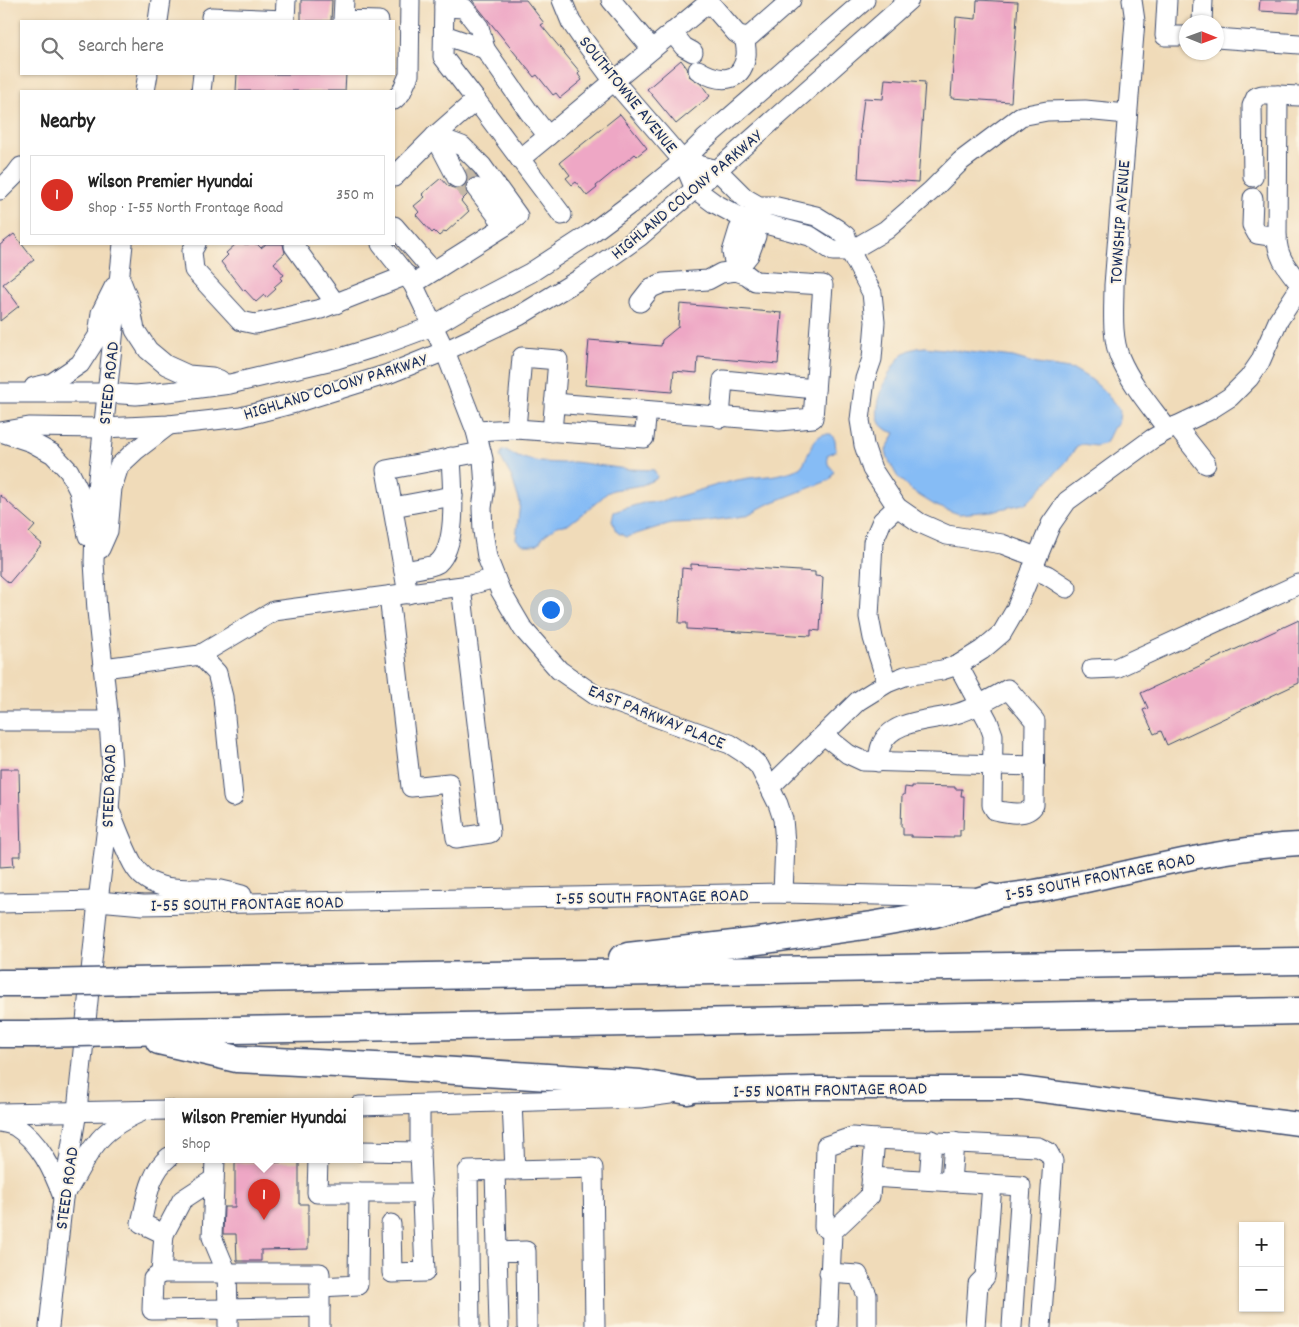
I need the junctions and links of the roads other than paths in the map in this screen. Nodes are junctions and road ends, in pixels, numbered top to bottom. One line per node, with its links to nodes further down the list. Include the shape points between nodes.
1 (161, 0): 17 (street)
2 (286, 0): 15 (street, via 285,20)
3 (344, 0): 18 (street)
4 (410, 0): 19 (street)
5 (562, 0): 30 (street, SOUTHTOWNE AVENUE, via 582,38)
6 (611, 0): 27 (street)
7 (791, 0): 22 (street, via 750,36)
8 (865, 0): 41 (street, HIGHLAND COLONY PARKWAY)
9 (909, 0): 43 (street, HIGHLAND COLONY PARKWAY)
10 (1132, 0): 37 (street, TOWNSHIP AVENUE, via 1135,21)
11 (1166, 0): 23 (street, via 1165,36)
12 (1203, 0): 16 (street)
13 (708, 1): 20 (street); 22 (street, via 736,33)
14 (444, 3): 21 (street); 26 (street, via 464,8 479,27)
15 (212, 13)
16 (1202, 15)
17 (158, 20)
18 (343, 20)
19 (402, 22): 35 (street, via 409,75)
20 (672, 32): 22 (street, via 695,61 720,79 731,78 742,69 746,54); 27 (street)
21 (444, 35): 26 (street); 36 (street, via 443,57)
22 (744, 36)
23 (1179, 36)
24 (1224, 39): 25 (street)
25 (1299, 44)
26 (485, 49): 39 (street)
27 (652, 49): 30 (street)
28 (148, 75): 31 (street)
29 (203, 75): 32 (street)
30 (613, 80): 39 (street); 41 (street, SOUTHTOWNE AVENUE)
31 (145, 90)
32 (201, 90)
33 (1278, 95): 34 (street); 46 (street, via 1256,97 1252,106); 55 (street)
34 (1299, 96)
35 (395, 99)
36 (476, 100): 38 (street); 40 (street)
37 (1127, 114): 60 (street, via 1086,110 1046,111 1021,116 961,161 886,230); 80 (street, TOWNSHIP AVENUE, via 1114,285 1114,327 1120,358 1135,384)
38 (435, 136): 44 (street); 45 (street); 53 (street, via 462,146 482,166)
39 (548, 136): 40 (street)
40 (520, 159): 52 (street)
41 (683, 160): 43 (street); 48 (street); 69 (street, HIGHLAND COLONY PARKWAY, via 590,234 530,273 465,306)
42 (20, 168): 49 (street)
43 (717, 170): 48 (street, HIGHLAND COLONY PARKWAY); 51 (street)
44 (463, 172)
45 (395, 176)
46 (1253, 177)
47 (476, 188): 53 (street)
48 (695, 189): 51 (street, via 740,217); 70 (street, HIGHLAND COLONY PARKWAY, via 639,237 578,280 519,316)
49 (0, 190)
50 (1253, 198): 55 (street, via 1252,225 1257,234)
51 (755, 213): 60 (street, via 810,236 832,251); 62 (street, via 739,229 732,252)
52 (562, 215)
53 (508, 224): 61 (street)
54 (395, 227): 61 (street)
55 (1277, 237): 65 (street, via 1282,262)
56 (123, 245): 63 (street, STEED ROAD)
57 (195, 245): 68 (street, via 192,251 194,270 241,322 255,324)
58 (302, 245): 68 (street, via 309,268)
59 (382, 245): 64 (street, EAST PARKWAY PLACE)
60 (850, 251): 90 (street, via 872,293 875,322 872,359 865,379 860,420 864,445 872,469)
61 (433, 271): 64 (street)
62 (736, 271): 67 (street, via 721,273 708,280 663,283 651,288); 72 (street, via 755,281 823,285)
63 (119, 277): 71 (street, via 130,304 135,330 148,350 166,365 188,375 212,377); 73 (street, via 101,314 98,336 80,364 52,384); 74 (street, STEED ROAD)
64 (410, 279): 68 (street); 69 (street, EAST PARKWAY PLACE)
65 (1299, 283)
66 (1299, 290): 80 (street, via 1278,321 1260,362 1249,378 1230,397)
67 (640, 302)
68 (336, 304)
69 (434, 326): 70 (street, EAST PARKWAY PLACE); 71 (street, HIGHLAND COLONY PARKWAY, via 337,359)
70 (445, 351): 78 (street, HIGHLAND COLONY PARKWAY, via 388,374 295,403 241,417); 82 (street, EAST PARKWAY PLACE)
71 (230, 384): 74 (street, HIGHLAND COLONY PARKWAY, via 136,395)
72 (815, 389): 77 (street, via 813,418 779,422); 77 (street, via 723,380)
73 (2, 393): 74 (street, HIGHLAND COLONY PARKWAY)
74 (108, 393): 79 (street, STEED ROAD)
75 (554, 403): 76 (street); 81 (street, via 558,360 522,357); 84 (street)
76 (647, 411): 77 (street); 84 (street, via 644,438)
77 (720, 418)
78 (168, 425): 79 (street, HIGHLAND COLONY PARKWAY); 91 (street, via 119,466 112,488 108,531)
79 (103, 428): 83 (street, HIGHLAND COLONY PARKWAY, via 29,427); 91 (street, STEED ROAD)
80 (1172, 428): 87 (street, TOWNSHIP AVENUE); 92 (street, via 1112,467 1067,502 1051,524)
81 (516, 429): 82 (street); 84 (street)
82 (476, 431): 85 (street, EAST PARKWAY PLACE)
83 (2, 432): 91 (street, via 53,454 69,471 79,491)
84 (552, 432)
85 (481, 452): 86 (street); 94 (street, EAST PARKWAY PLACE, via 485,487 483,531 487,557)
86 (451, 457): 88 (street); 89 (street, via 386,470)
87 (1206, 464)
88 (453, 496): 89 (street); 93 (street, via 447,552 436,564)
89 (393, 507): 93 (street)
90 (897, 507): 92 (street, via 920,523 947,535 1002,544); 104 (street, via 882,521 873,542 869,617)
91 (94, 562): 102 (street, STEED ROAD)
92 (1034, 563): 97 (street); 101 (street, via 1016,609 1002,633)
93 (404, 571): 98 (street)
94 (495, 578): 96 (street); 112 (street, EAST PARKWAY PLACE, via 523,629 559,670 595,695 730,744 759,766)
95 (1299, 584): 103 (street, via 1116,668)
96 (461, 586): 98 (street); 99 (street, via 490,833 456,838 449,784 411,788)
97 (1067, 588)
98 (408, 594): 99 (street)
99 (389, 596): 100 (street, via 274,611)
100 (200, 655): 102 (street); 113 (street, via 217,673 223,697)
101 (958, 665): 104 (street); 105 (street)
102 (104, 668): 107 (street, STEED ROAD)
103 (1092, 669)
104 (887, 683): 108 (street, via 858,701)
105 (980, 705): 109 (street, via 910,722 888,734 881,746); 110 (street, via 993,735); 111 (street, via 1008,689 1035,721)
106 (0, 721): 107 (street)
107 (109, 721): 114 (street, STEED ROAD, via 112,768)
108 (824, 735): 109 (street, via 848,754 863,761); 112 (street)
109 (878, 762): 110 (street)
110 (992, 765): 111 (street); 111 (street, via 992,805 995,810 1024,813 1034,805)
111 (1035, 766)
112 (770, 787): 116 (street, EAST PARKWAY PLACE, via 783,819)
113 (233, 797)
114 (109, 810): 118 (street, STEED ROAD); 119 (street, via 133,865 141,876 158,886 173,890 215,889)
115 (1299, 844): 117 (main road, I-55 SOUTH FRONTAGE ROAD, via 1164,862 1060,887)
116 (783, 893): 117 (street, I-55 SOUTH FRONTAGE ROAD); 119 (street, I-55 SOUTH FRONTAGE ROAD)
117 (990, 897): 122 (highway, via 934,914 872,925 628,956)
118 (98, 901): 119 (street, I-55 SOUTH FRONTAGE ROAD, via 143,905); 120 (street, I-55 SOUTH FRONTAGE ROAD); 132 (street, STEED ROAD)
119 (270, 902)
120 (0, 903)
121 (1299, 961): 122 (highway)
122 (578, 972): 123 (highway, bridge)
123 (0, 984)
124 (1299, 1011): 125 (highway)
125 (122, 1032): 126 (highway, bridge); 127 (highway, via 237,1059 640,1083)
126 (0, 1034)
127 (688, 1091): 128 (street, I-55 NORTH FRONTAGE ROAD, via 640,1098); 136 (main road, I-55 NORTH FRONTAGE ROAD, via 1020,1088)
128 (512, 1102): 129 (street, I-55 NORTH FRONTAGE ROAD); 146 (street)
129 (420, 1105): 130 (street, I-55 NORTH FRONTAGE ROAD); 141 (street)
130 (363, 1106)
131 (165, 1110): 133 (street)
132 (77, 1111): 133 (street); 134 (street); 154 (street, STEED ROAD)
133 (145, 1111): 154 (street, via 112,1129 96,1143)
134 (0, 1113)
135 (0, 1122): 154 (street, via 14,1126 37,1146 53,1172)
136 (1299, 1124)
137 (875, 1139): 138 (street); 147 (street); 156 (street, via 852,1137 826,1146 824,1227)
138 (932, 1140): 139 (street); 149 (street)
139 (954, 1142): 150 (street); 175 (street, via 1038,1147 1048,1152 1053,1161)
140 (363, 1151): 141 (street)
141 (420, 1152): 152 (street)
142 (165, 1160): 157 (street, via 151,1183 141,1223)
143 (216, 1163): 148 (street)
144 (318, 1163): 153 (street, via 317,1194)
145 (495, 1170): 146 (street); 158 (street); 167 (street, via 468,1171)
146 (515, 1170): 170 (street, via 593,1168)
147 (871, 1177): 149 (street); 156 (street, via 870,1196)
148 (214, 1179): 157 (street, via 182,1200); 160 (street, via 212,1237)
149 (929, 1180): 150 (street)
150 (951, 1182): 151 (street)
151 (992, 1184): 173 (street, via 985,1277 978,1284); 174 (street, via 1021,1186)
152 (423, 1193): 153 (street); 155 (street, via 425,1272 392,1273)
153 (359, 1194): 162 (street, via 358,1285)
154 (63, 1198): 165 (street, STEED ROAD)
155 (391, 1224)
156 (832, 1232): 161 (street)
157 (164, 1234): 159 (street)
158 (497, 1252): 168 (street); 169 (street, via 526,1251)
159 (161, 1273): 160 (street); 164 (street, via 153,1279 152,1310)
160 (227, 1273): 162 (street, via 320,1273); 164 (street)
161 (830, 1274): 171 (street); 172 (street, via 858,1275 867,1295)
162 (320, 1287): 163 (street)
163 (320, 1306): 164 (street); 166 (street)
164 (228, 1318)
165 (49, 1327)
166 (320, 1327)
167 (470, 1327)
168 (499, 1327)
169 (527, 1327)
170 (595, 1327)
171 (828, 1327)
172 (867, 1327)
173 (976, 1327)
174 (1012, 1327)
175 (1041, 1327)

